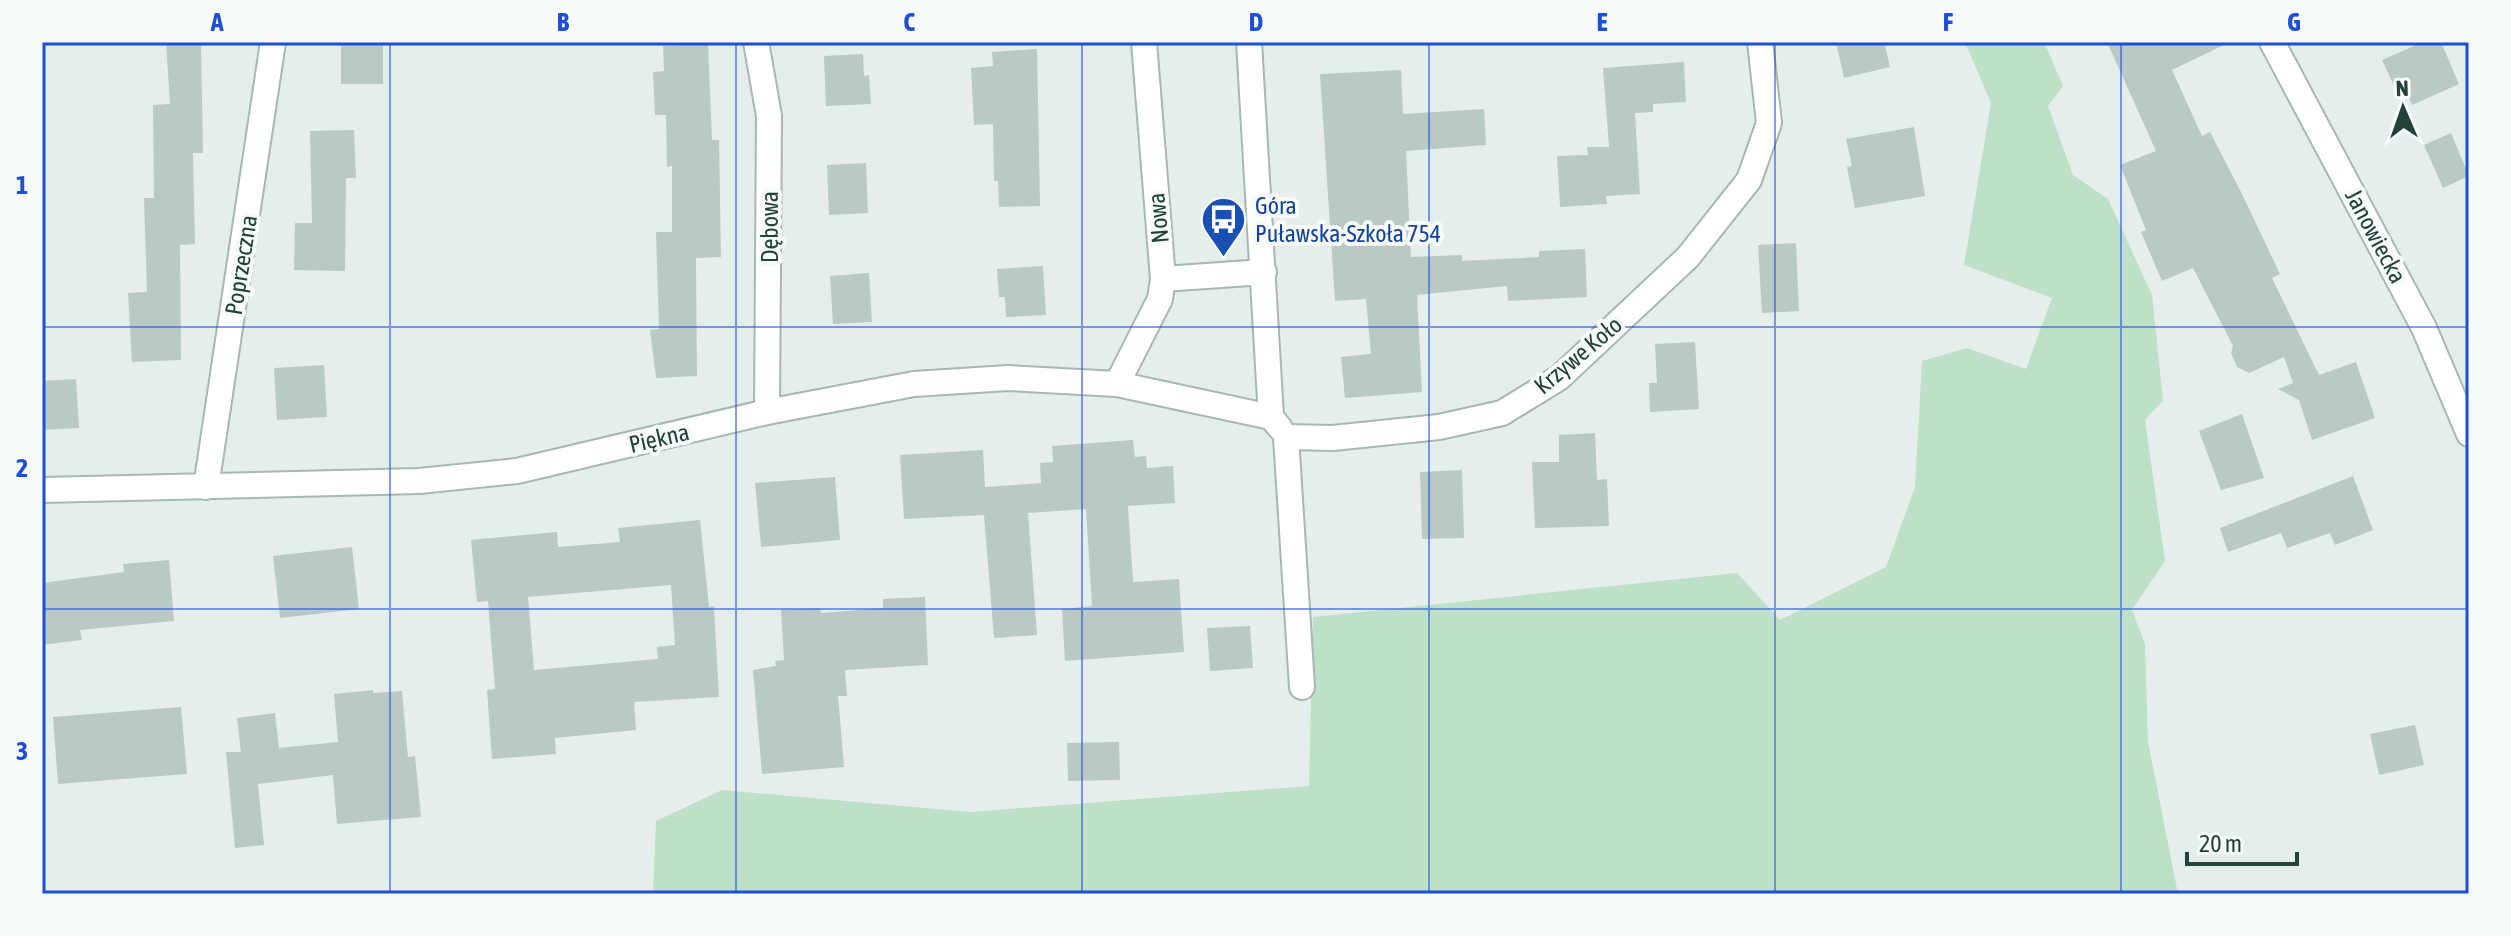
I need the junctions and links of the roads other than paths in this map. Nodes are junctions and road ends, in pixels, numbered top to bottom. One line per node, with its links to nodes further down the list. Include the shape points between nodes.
1 (273, 42): 14 (street, Poprzeczna)
2 (756, 42): 10 (street, Dębowa, via 769,116)
3 (1144, 42): 8 (street, Nowa)
4 (1249, 42): 7 (street)
5 (1760, 42): 13 (street, Krzywe Koło, via 1769,123 1749,180 1688,257 1559,378 1502,413 1439,427 1333,438)
6 (2272, 42): 12 (street, Janowiecka, via 2424,328)
7 (1264, 272): 8 (street); 11 (street)
8 (1163, 279): 9 (street, Nowa, via 1160,299)
9 (1117, 384): 10 (street, Piękna, via 1008,378 914,384); 11 (street, Piękna)
10 (767, 412): 14 (street, Piękna, via 517,471 419,481)
11 (1271, 417): 13 (street)
12 (2469, 434)
13 (1286, 437): 16 (street)
14 (206, 487): 15 (street, Piękna)
15 (42, 490)
16 (1302, 687)

